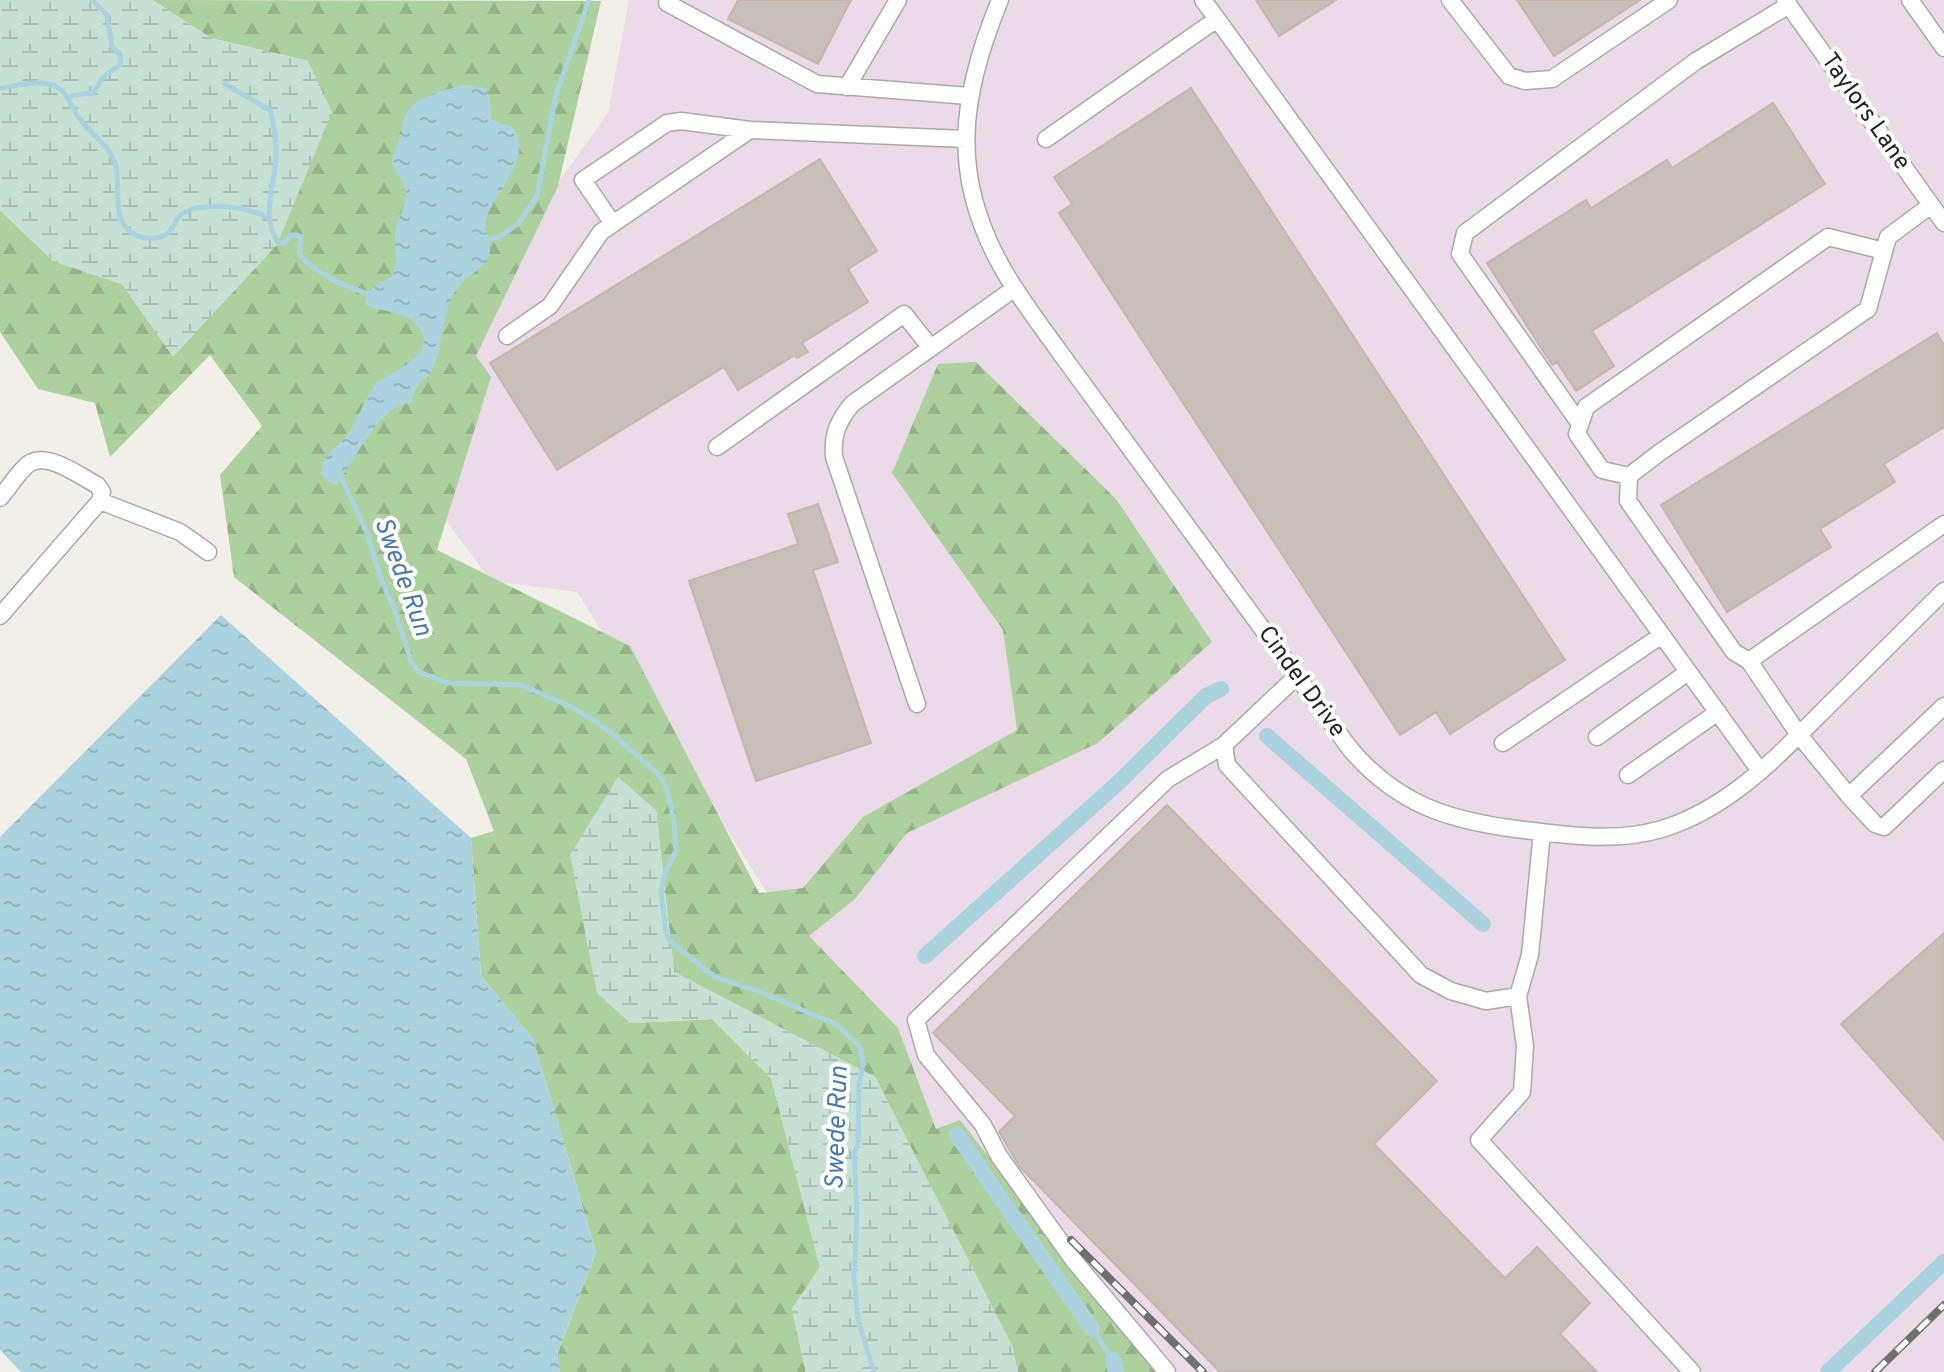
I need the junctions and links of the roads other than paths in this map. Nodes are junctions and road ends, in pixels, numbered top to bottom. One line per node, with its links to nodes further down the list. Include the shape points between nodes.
1 (669, 0): 11 (street, via 817,84)
2 (898, 0): 11 (street)
3 (1000, 0): 12 (street, Cindel Drive)
4 (1203, 0): 9 (street)
5 (1450, 0): 6 (street, via 1509,76 1525,81 1552,79)
6 (1669, 0)
7 (1910, 0): 10 (street)
8 (1787, 2): 16 (street, Taylors Lane); 23 (street, via 1696,61 1465,233 1460,254)
9 (1217, 19): 15 (street); 32 (street)
10 (1944, 48)
11 (847, 87): 12 (street)
12 (969, 96): 14 (street, Cindel Drive)
13 (750, 130): 14 (street); 18 (street); 18 (street, via 667,123 583,180)
14 (966, 139): 20 (street, Cindel Drive, via 979,218)
15 (1046, 139)
16 (1931, 205): 17 (street, Taylors Lane); 19 (street, via 1888,237)
17 (1944, 223)
18 (613, 224): 21 (street, via 601,232 550,306)
19 (1884, 251): 23 (street, via 1828,237 1586,407); 25 (street, via 1868,309)
20 (1015, 288): 22 (street); 35 (street, Cindel Drive)
21 (507, 336)
22 (931, 348): 24 (street, via 904,314); 36 (street, via 852,404 839,420 833,441)
23 (1580, 424): 25 (street, via 1577,434 1602,470)
24 (717, 447)
25 (1629, 476): 33 (street, via 1628,501 1734,652)
26 (0, 498): 27 (street, via 26,467 42,461 97,485)
27 (100, 501): 29 (street, via 180,532); 31 (street)
28 (1944, 524): 33 (street)
29 (208, 552)
30 (1944, 591): 39 (street, Cindel Drive)
31 (0, 616)
32 (1662, 635): 34 (street); 41 (street)
33 (1749, 661): 39 (street)
34 (1688, 672): 38 (street); 40 (street)
35 (1297, 676): 42 (street); 47 (street, Cindel Drive, via 1366,767 1402,796 1445,815)
36 (917, 704)
37 (1944, 706): 46 (street)
38 (1718, 712): 44 (street); 45 (street)
39 (1799, 735): 44 (street, Cindel Drive); 46 (street)
40 (1597, 737)
41 (1503, 743)
42 (1224, 745): 48 (street, via 1227,765 1421,975 1486,1001); 49 (street, via 1168,779 916,1020 926,1055 983,1125 1075,1262)
43 (1944, 770): 46 (street, via 1884,827)
44 (1760, 771): 47 (street, Cindel Drive, via 1707,809 1660,829 1611,836)
45 (1628, 775)
46 (1849, 796)
47 (1542, 832): 48 (street, via 1530,955)
48 (1518, 996): 50 (street, via 1525,1046 1522,1092 1479,1140)
49 (1167, 1372)
50 (1692, 1372)

